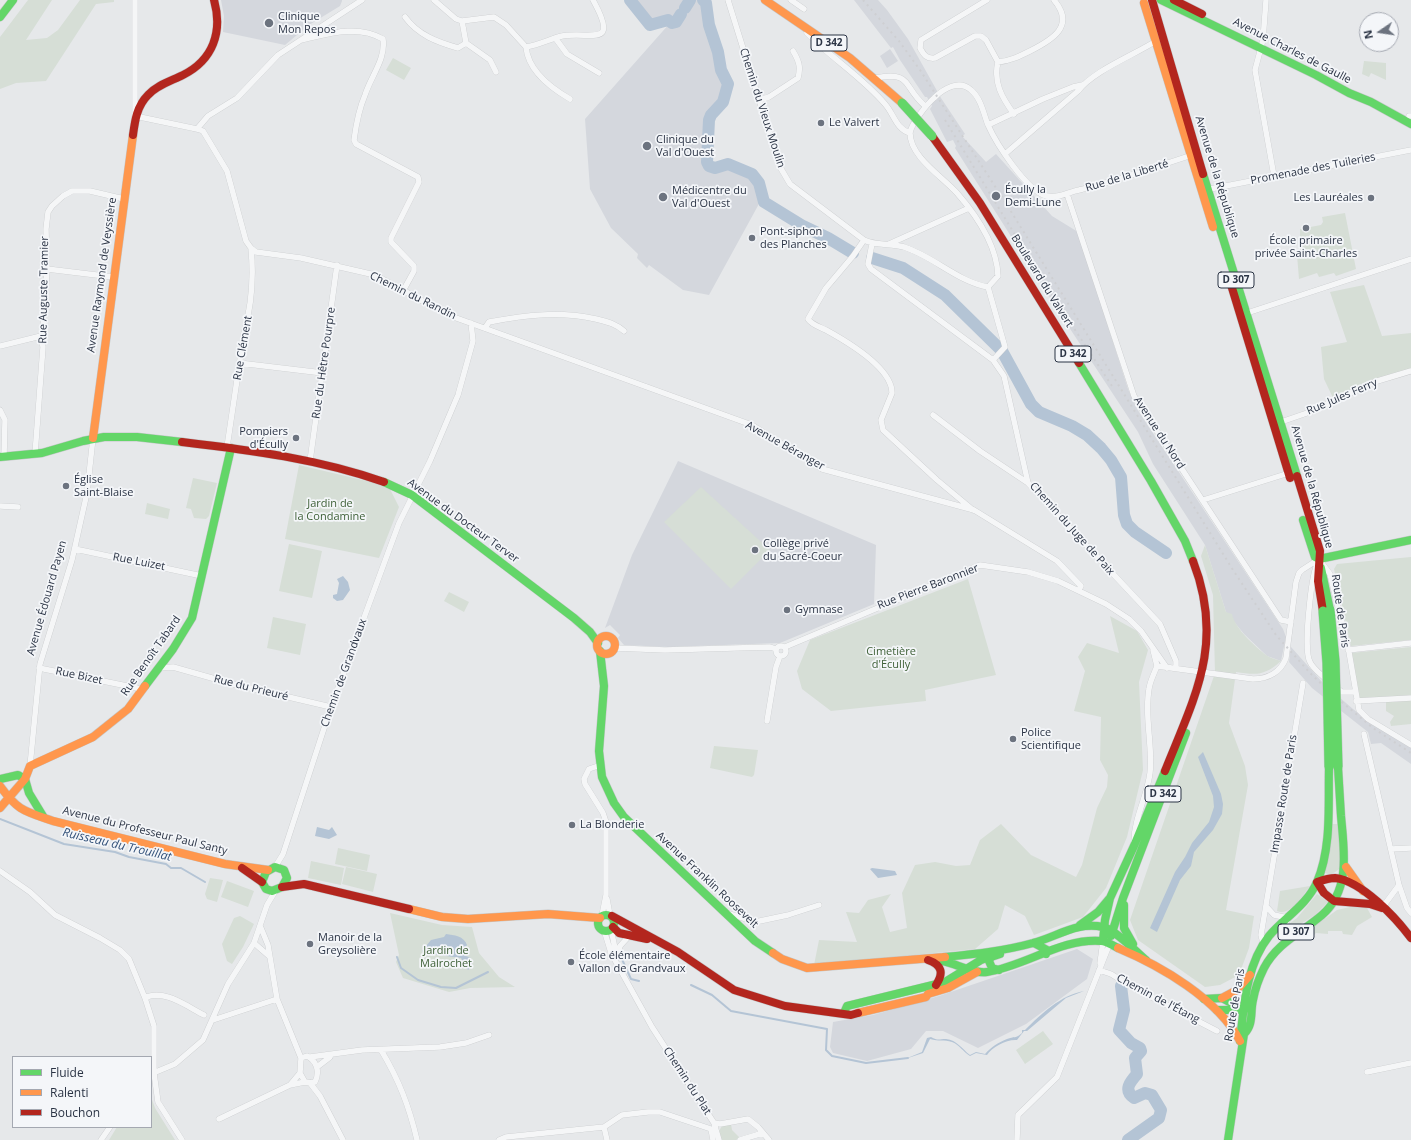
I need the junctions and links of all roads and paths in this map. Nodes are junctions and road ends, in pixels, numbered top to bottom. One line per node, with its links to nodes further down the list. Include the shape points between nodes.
1 (13, 0): 18 (main road)
2 (135, 0): 38 (street)
3 (214, 0): 38 (main road, via 218,31 210,52 196,67 150,93)
4 (362, 0): 23 (street)
5 (434, 0): 21 (street)
6 (594, 0): 22 (street, via 604,23 599,35 561,36)
7 (728, 0): 35 (street, Chemin du Vieux Moulin)
8 (765, 0): 20 (main road, Boulevard du Valvert / D 342)
9 (791, 0): 17 (street)
10 (987, 0): 29 (street, via 921,40 920,48 924,56 935,58 975,36 981,36)
11 (1054, 0): 29 (street, via 1061,10 1062,22 1051,40 1006,61)
12 (1134, 0): 16 (main road)
13 (1161, 0): 26 (main road, Avenue Charles de Gaulle)
14 (1174, 0): 26 (main road, Avenue Charles de Gaulle)
15 (1266, 0): 26 (street)
16 (1149, 1): 24 (main road, Avenue de la République / D 307); 45 (main road, Avenue de la République / D 307)
17 (804, 8)
18 (0, 17)
19 (405, 17): 25 (street, via 413,28 444,45 458,48)
20 (792, 18): 32 (main road, Boulevard du Valvert / D 342); 42 (street, via 880,99 898,125)
21 (462, 21): 25 (street); 27 (street, via 494,17 506,24)
22 (556, 39): 27 (street); 31 (street, via 567,54)
23 (301, 40): 41 (street, via 278,56 237,98 208,116); 60 (street, via 348,30 383,39 381,57 365,94 354,140 356,144 418,177 420,182 390,238 414,266)
24 (1156, 41): 33 (street); 45 (main road, Avenue de la République / D 307)
25 (466, 43): 30 (street, via 490,60)
26 (1261, 46): 39 (main road, Avenue Charles de Gaulle); 39 (main road, Avenue Charles de Gaulle, via 1349,93); 46 (street, via 1255,70)
27 (526, 47): 34 (street, via 527,56 535,70)
28 (793, 51): 35 (street, via 799,62 798,78 769,97)
29 (998, 62): 37 (street, via 995,72 998,85 1004,101)
30 (496, 72)
31 (599, 73)
32 (875, 78): 36 (street, via 894,75 901,78); 108 (main road, Boulevard du Valvert / D 342, bridge, via 932,136 958,170 1182,535 1200,581 1205,608 1207,630)
33 (1082, 85): 37 (street); 44 (street)
34 (570, 99)
35 (759, 100): 51 (street, Chemin du Vieux Moulin, via 780,167 790,184)
36 (925, 106): 40 (street, via 946,88 955,85 964,87 977,97); 42 (street)
37 (1014, 114): 40 (street)
38 (135, 116): 41 (street); 49 (main road, Avenue Raymond de Veyssière)
39 (1411, 119)
40 (988, 125): 44 (street)
41 (198, 129): 54 (street, via 202,131 227,171)
42 (910, 133): 50 (street, via 916,151)
43 (1411, 150): 46 (street, Promenade des Tuileries)
44 (1005, 154): 48 (street, Rue de la Liberté, via 1012,165 1042,195 1053,197)
45 (1191, 156): 47 (main road, Avenue de la République / D 307); 48 (street, Rue de la Liberté)
46 (1274, 176): 47 (street, Promenade des Tuileries)
47 (1208, 189): 61 (main road, Avenue de la République / D 307)
48 (1067, 194): 82 (street, Avenue du Nord, via 1130,388)
49 (124, 199): 57 (street, Rue Auguste Tramier, via 90,191 67,193 52,206 46,221); 58 (main road, Avenue Raymond de Veyssière)
50 (969, 208): 52 (street); 59 (street, via 989,238 998,263 998,276)
51 (863, 243): 53 (street, Chemin du Vieux Moulin); 85 (street, via 826,288 808,316 809,321 864,354 882,372 892,389 881,420 883,430)
52 (889, 244): 53 (street, Chemin du Vieux Moulin); 59 (street, Chemin du Vieux Moulin, via 915,252 977,285)
53 (871, 246): 67 (street, Chemin du Juge de Paix, via 868,264 871,269)
54 (250, 248): 56 (street, Chemin du Randin, via 262,254); 68 (street, Rue Clément, via 254,275)
55 (1411, 259): 61 (street)
56 (337, 265): 60 (street, Chemin du Randin, via 375,275); 70 (street, Rue du Hêtre Pourpre)
57 (47, 269): 58 (street); 65 (street, Rue Auguste Tramier)
58 (113, 277): 74 (main road, Avenue Raymond de Veyssière)
59 (988, 287): 67 (street, via 1005,347)
60 (404, 291): 62 (street, Chemin du Randin, via 448,316)
61 (1247, 313): 73 (main road, Avenue de la République / D 307)
62 (471, 323): 63 (street, Avenue Béranger); 81 (street, Chemin du Randin, via 473,341 458,395 430,461)
63 (485, 328): 64 (street, via 489,322 531,314 555,314 616,324); 85 (street, Avenue Béranger, via 752,425 822,468)
64 (624, 330)
65 (41, 336): 66 (street); 76 (street, Rue Auguste Tramier, via 43,347)
66 (0, 346)
67 (993, 360): 80 (street, Chemin du Juge de Paix, via 1004,376)
68 (239, 363): 70 (street); 75 (street, Rue Clément)
69 (1411, 371): 73 (street, Rue Jules Ferry, via 1374,382)
70 (323, 373): 78 (street, Rue du Hêtre Pourpre)
71 (0, 410): 77 (street, via 5,420)
72 (933, 415): 80 (street)
73 (1277, 424): 79 (main road, Avenue de la République / D 307); 88 (main road, Avenue de la République / D 307, via 1320,551)
74 (93, 438): 75 (main road, Avenue du Docteur Terver, via 147,438); 76 (main road, Avenue du Docteur Terver); 87 (street, Avenue Édouard Payen, via 84,506)
75 (229, 451): 78 (main road, Avenue du Docteur Terver); 89 (main road, Rue Benoît Tabard)
76 (35, 454): 77 (main road, Avenue du Docteur Terver)
77 (2, 457)
78 (310, 461): 81 (main road, Avenue du Docteur Terver, via 370,477)
79 (1286, 473): 82 (street); 88 (main road, Avenue de la République / D 307, via 1313,551)
80 (1028, 483): 106 (street, Chemin du Juge de Paix, via 1160,624 1176,660)
81 (412, 495): 93 (main road, Avenue du Docteur Terver, via 590,632); 115 (street, Chemin de Grandvaux, via 399,523)
82 (1203, 500): 91 (street, Avenue du Nord, via 1282,620)
83 (0, 506): 84 (street)
84 (18, 507)
85 (974, 510): 90 (street, Avenue Béranger, via 1057,561 1081,586)
86 (1411, 540): 88 (main road)
87 (75, 549): 89 (street, Rue Luizet); 103 (street, Avenue Édouard Payen)
88 (1319, 559): 91 (street, via 1298,574); 98 (street, via 1330,574); 112 (street, via 1311,585 1307,647 1310,662 1342,692); 121 (main road, Route de Paris / D 307, bridge, via 1318,581 1327,610)
89 (202, 576): 100 (main road, Rue Benoît Tabard, via 192,618)
90 (1079, 590): 94 (street, Rue Pierre Baronnier, via 1129,619); 95 (street, Rue Pierre Baronnier, via 1028,572 980,565)
91 (1291, 622): 108 (street, via 1285,662 1269,676 1253,679)
92 (1411, 643): 98 (street)
93 (601, 644): 97 (main road, Avenue du Docteur Terver, via 605,654); 97 (main road, via 612,639); 107 (main road, Avenue Franklin Roosevelt)
94 (1152, 646): 101 (street, Rue Pierre Baronnier); 105 (street, Rue Pierre Baronnier)
95 (785, 647): 96 (street, via 781,645); 99 (street, via 785,654)
96 (776, 649): 97 (street, via 770,647); 99 (street)
97 (612, 650): 107 (main road, Avenue Franklin Roosevelt)
98 (1348, 650): 112 (street)
99 (780, 656): 116 (street)
100 (165, 660): 102 (street); 104 (main road, Rue Benoît Tabard)
101 (1157, 666): 105 (street); 125 (street, via 1148,702 1150,773)
102 (173, 667): 104 (street); 115 (street, Rue du Prieuré, via 233,684)
103 (40, 668): 111 (street, Rue Bizet, via 139,688); 120 (street, Avenue Édouard Payen)
104 (159, 668): 111 (main road, Rue Benoît Tabard)
105 (1166, 668): 106 (street)
106 (1176, 668): 108 (street)
107 (603, 671): 119 (main road, Avenue Franklin Roosevelt)
108 (1203, 673): 110 (main road, Boulevard du Valvert / D 342)
109 (1303, 683): 152 (street, Impasse Route de Paris)
110 (1198, 689): 127 (main road, Boulevard du Valvert / D 342); 130 (main road, Boulevard du Valvert / D 342, via 1196,706)
111 (142, 691): 120 (main road, Rue Benoît Tabard, via 128,709 93,737)
112 (1355, 692): 114 (street)
113 (1411, 698): 114 (street)
114 (1356, 701): 118 (street, via 1361,714)
115 (331, 706): 134 (street, Chemin de Grandvaux)
116 (767, 721)
117 (1364, 734): 133 (street)
118 (1410, 744)
119 (601, 765): 154 (main road, Avenue Franklin Roosevelt, via 602,777 614,803 624,817); 156 (street, via 589,769 584,779 606,822)
120 (30, 766): 123 (main road, Avenue Édouard Payen)
121 (1333, 767): 136 (main road, Route de Paris / D 307); 142 (main road, Route de Paris / D 307, via 1325,840)
122 (0, 779): 123 (main road, via 18,775)
123 (25, 779): 126 (main road, Avenue Édouard Payen); 129 (main road, via 29,793)
124 (0, 786): 126 (main road)
125 (1147, 790): 127 (street); 131 (street, via 1134,832)
126 (8, 800): 128 (main road, Avenue Édouard Payen); 129 (main road, Avenue du Professeur Paul Santy, via 21,810)
127 (1151, 805): 130 (street); 131 (main road, Boulevard du Valvert / D 342)
128 (0, 808)
129 (43, 816): 135 (main road, Avenue du Professeur Paul Santy)
130 (1154, 818): 140 (main road, Boulevard du Valvert / D 342)
131 (1134, 846): 148 (main road, Boulevard du Valvert / D 342)
132 (1411, 848): 133 (street)
133 (1391, 849): 145 (street)
134 (282, 856): 137 (street, Chemin de Grandvaux); 139 (street, Chemin de Grandvaux)
135 (241, 867): 137 (main road, Avenue du Professeur Paul Santy); 144 (main road, Avenue du Professeur Paul Santy)
136 (1346, 867): 141 (main road, Route de Paris / D 307); 147 (main road)
137 (271, 869): 139 (main road); 144 (main road, via 264,876)
138 (0, 871): 183 (street, via 30,892 55,915 120,950 128,959)
139 (285, 873): 143 (main road); 146 (main road, via 286,881)
140 (1133, 874): 161 (main road, Boulevard du Valvert / D 342); 170 (main road, via 1123,907 1124,928)
141 (1343, 881): 142 (main road, via 1334,878); 147 (main road); 149 (main road, Route de Paris / D 307)
142 (1317, 882): 149 (main road, via 1324,893); 157 (main road, Route de Paris / D 307, via 1307,898)
143 (304, 884): 146 (main road); 156 (main road, via 442,917 468,919 548,914)
144 (264, 885): 146 (main road); 150 (street)
145 (1399, 885): 153 (street); 155 (street)
146 (279, 889): 150 (street)
147 (1365, 893): 153 (main road)
148 (1110, 898): 158 (main road, via 1098,912); 161 (main road, Boulevard du Valvert / D 342, via 1105,916)
149 (1334, 901): 153 (main road, via 1370,904); 164 (main road, Route de Paris / D 307, via 1321,915)
150 (267, 905): 159 (street)
151 (818, 905): 154 (street, via 755,922)
152 (1266, 906): 157 (street, via 1274,915); 169 (street, Impasse Route de Paris, via 1261,935)
153 (1382, 908): 163 (main road, via 1402,925)
154 (724, 913): 174 (main road, Avenue Franklin Roosevelt, via 760,945 782,959 807,968)
155 (1411, 913)
156 (604, 918): 160 (main road, via 615,923); 160 (main road, via 600,928); 165 (main road)
157 (1288, 918): 164 (street, via 1284,929); 169 (main road, Route de Paris / D 307)
158 (1078, 926): 161 (main road, Avenue Franklin Roosevelt, via 1090,924); 168 (main road, Avenue Franklin Roosevelt)
159 (261, 928): 167 (street); 173 (street, via 268,945)
160 (610, 929): 162 (main road); 176 (street, Chemin du Plat, via 609,948)
161 (1108, 929): 166 (main road); 170 (main road)
162 (630, 936): 165 (main road); 176 (street, Chemin du Plat, via 619,948)
163 (1411, 938)
164 (1285, 940): 187 (main road, Route de Paris / D 307, via 1265,967)
165 (656, 941): 182 (main road, via 678,952 734,990 785,1006 844,1010 851,1015 926,997)
166 (1107, 942): 171 (main road, Avenue Franklin Roosevelt, via 1075,942); 175 (main road, Avenue Franklin Roosevelt); 179 (street)
167 (254, 943): 173 (street); 191 (street, via 228,984)
168 (1034, 943): 171 (main road, via 1044,947 1047,950); 172 (main road); 174 (main road, Avenue Franklin Roosevelt, via 989,953)
169 (1263, 943): 180 (main road, Route de Paris / D 307)
170 (1138, 952): 175 (main road)
171 (1046, 954): 178 (main road, Avenue Franklin Roosevelt)
172 (995, 955): 177 (main road, via 986,958); 178 (main road, via 989,963 992,968)
173 (269, 956): 185 (street)
174 (928, 960): 177 (main road, Avenue Franklin Roosevelt, via 950,961); 181 (main road, via 936,962 942,970 942,976)
175 (1146, 960): 186 (main road)
176 (620, 968): 208 (street, Chemin du Plat, via 657,1033)
177 (973, 970): 178 (main road, Avenue Franklin Roosevelt); 181 (main road); 182 (main road, via 958,984)
178 (999, 970)
179 (1099, 970): 192 (street, Chemin de l'Étang); 223 (street, via 1057,1077 1018,1115)
180 (1251, 974): 184 (main road, via 1237,990); 189 (main road, Route de Paris / D 307)
181 (936, 985): 182 (main road)
182 (925, 991)
183 (145, 998): 190 (street, via 151,995 165,997); 204 (street, via 154,1026)
184 (1222, 998): 186 (main road); 189 (main road)
185 (277, 999): 191 (street); 194 (street)
186 (1204, 999): 188 (main road)
187 (1252, 1003): 189 (main road); 195 (main road, Route de Paris / D 307, via 1248,1032)
188 (1217, 1010): 189 (main road); 195 (main road)
189 (1244, 1010): 195 (main road, Route de Paris, via 1247,1020)
190 (204, 1016)
191 (214, 1020): 204 (street, via 196,1048 175,1064)
192 (1217, 1031)
193 (489, 1035): 196 (street, via 466,1043 440,1047)
194 (292, 1036): 198 (street); 199 (street)
195 (1242, 1038): 224 (main road, Route de Paris / D 307); 225 (main road, Route de Paris / D 307)
196 (381, 1050): 197 (street); 216 (street, via 407,1102)
197 (334, 1055): 198 (street); 201 (street, via 323,1060)
198 (308, 1056): 199 (street); 201 (street)
199 (301, 1058): 203 (street)
200 (1411, 1062): 202 (street)
201 (317, 1067): 205 (street, via 317,1078)
202 (1367, 1072)
203 (300, 1073): 205 (street); 206 (street)
204 (152, 1074): 214 (street, via 158,1102)
205 (310, 1082): 206 (street); 215 (street)
206 (290, 1085): 207 (street)
207 (219, 1119)
208 (714, 1123): 211 (street, Chemin du Plat); 212 (street, via 748,1119); 220 (street)
209 (604, 1127): 211 (street, Chemin du Plat, via 622,1115 660,1112); 217 (street, Chemin du Plat, via 506,1137); 218 (street)
210 (109, 1128): 213 (street)
211 (711, 1129): 219 (street)
212 (763, 1133): 221 (street); 222 (street)
213 (101, 1140)
214 (182, 1140)
215 (343, 1140)
216 (416, 1140)
217 (500, 1140)
218 (607, 1140)
219 (713, 1140)
220 (719, 1140)
221 (740, 1140)
222 (769, 1140)
223 (1017, 1140)
224 (1225, 1140)
225 (1228, 1140)

